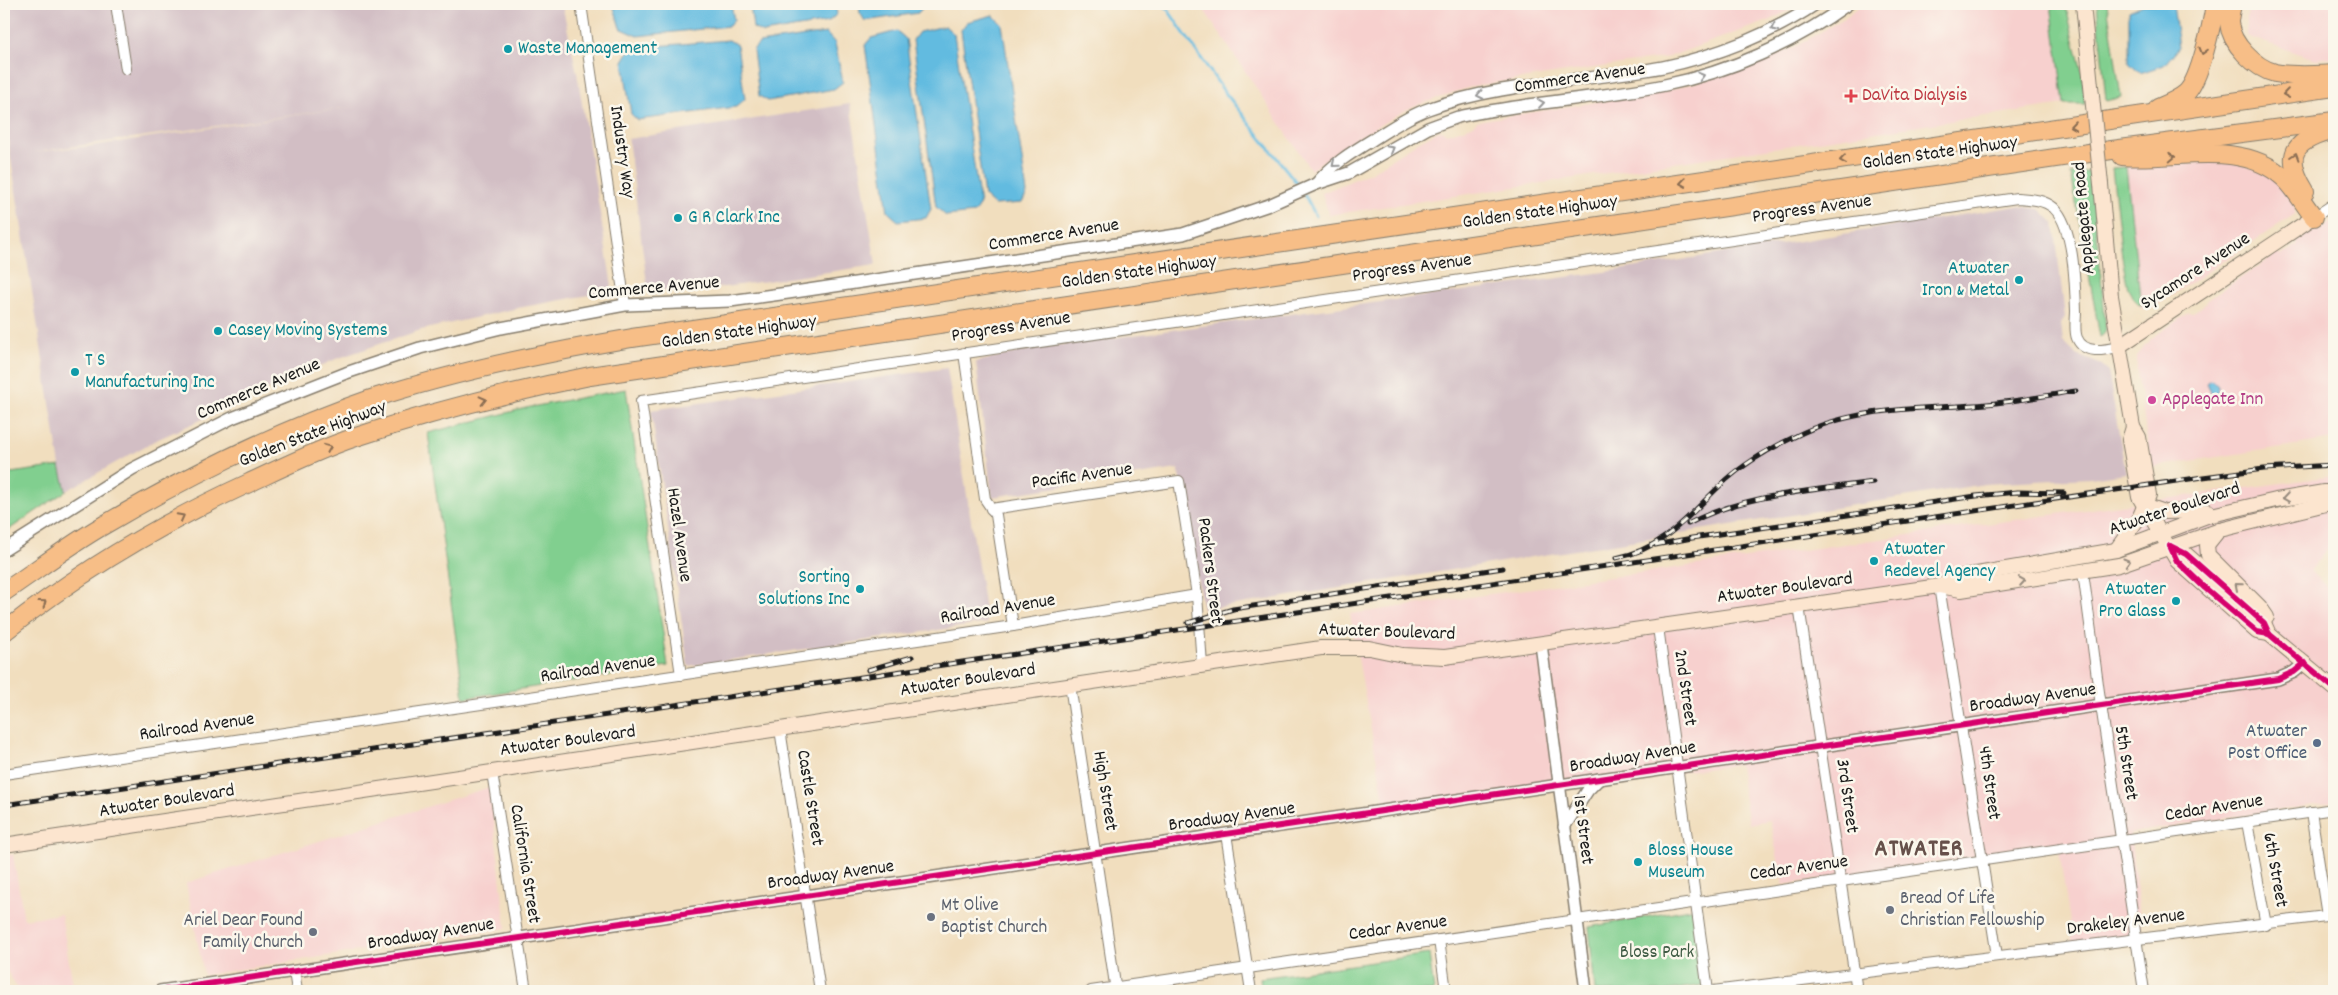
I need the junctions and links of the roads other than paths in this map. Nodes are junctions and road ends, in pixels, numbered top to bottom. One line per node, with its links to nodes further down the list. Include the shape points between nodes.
1 (116, 4): 8 (street)
2 (581, 4): 18 (street, Industry Way)
3 (1816, 4): 15 (street, Commerce Avenue, one-way to 15, via 1776,27 1703,56 1664,66 1487,93 1426,110 1338,161)
4 (1848, 4): 15 (street, Commerce Avenue, one-way to 4, via 1349,173 1428,128 1458,117 1665,85 1715,71 1788,40)
5 (2083, 4): 20 (main road, Applegate Road, bridge)
6 (2216, 4): 11 (highway, one-way to 11, via 2191,87 2176,100)
7 (2232, 4): 9 (highway, via 2232,34 2254,61 2273,72 2299,76)
8 (126, 69)
9 (2334, 74)
10 (2334, 87): 11 (highway, Golden State Highway, one-way to 11)
11 (2136, 117): 36 (highway, Golden State Highway, one-way to 36, via 543,353 454,374 371,399 291,430 195,474 102,526)
12 (2334, 121): 14 (highway, Golden State Highway)
13 (2334, 130): 17 (highway, one-way to 13, via 2307,193 2295,174 2294,154 2306,140)
14 (2089, 153): 17 (highway, one-way to 17, via 2143,158 2228,154 2249,158 2284,178); 42 (highway, Golden State Highway, one-way to 14, via 62,588 215,498 352,439 525,389 620,372)
15 (1316, 184): 18 (street, Commerce Avenue, via 1234,218 1183,234 788,293 730,300)
16 (2334, 204): 17 (street, Sycamore Avenue)
17 (2314, 217): 20 (main road, Sycamore Avenue)
18 (625, 305): 32 (street, Commerce Avenue, via 501,328 420,348 249,411 132,469)
19 (2077, 337): 20 (street, Sycamore Avenue, via 2090,350); 21 (street, Progress Avenue, via 2075,283 2067,231 2053,208 2041,201 2018,198)
20 (2118, 347): 26 (main road, Applegate Road, via 2133,427 2129,440 2139,497)
21 (964, 353): 22 (street, Progress Avenue); 27 (street, via 985,499)
22 (641, 401): 46 (street, Hazel Avenue)
23 (1179, 481): 27 (street, Pacific Avenue); 37 (street, Packers Street)
24 (2334, 492): 28 (main road, Atwater Boulevard, one-way to 28)
25 (2334, 502): 29 (main road, Atwater Boulevard)
26 (2145, 504): 28 (main road, via 2165,512); 30 (main road, Applegate Road); 33 (main road)
27 (991, 508): 39 (street, via 996,515)
28 (2231, 510): 30 (main road, Atwater Boulevard)
29 (2220, 530): 31 (main road, Atwater Boulevard); 41 (main road, one-way to 29, via 2266,614 2208,555 2207,545)
30 (2160, 532): 31 (main road, Applegate Road); 33 (main road, Atwater Boulevard)
31 (2170, 546): 34 (main road, Atwater Boulevard, one-way to 31, via 2134,561); 41 (main road, Applegate Road, via 2177,561 2257,632)
32 (4, 550)
33 (2116, 550): 35 (main road, Atwater Boulevard, via 1960,577)
34 (2083, 572): 35 (main road, Atwater Boulevard, one-way to 34, via 1961,590); 49 (street, 5th Street)
35 (1939, 586): 38 (main road, Atwater Boulevard); 50 (street, 4th Street)
36 (4, 592)
37 (1197, 595): 39 (street, Railroad Avenue); 45 (street, Packers Street)
38 (1799, 606): 40 (main road, Atwater Boulevard); 52 (street, 3rd Street)
39 (1013, 626): 46 (street, Railroad Avenue)
40 (1658, 627): 43 (main road, Atwater Boulevard); 53 (street, 2nd Street)
41 (2267, 628): 44 (main road)
42 (4, 632)
43 (1541, 644): 45 (main road, Atwater Boulevard, via 1445,657 1402,655 1369,648 1321,648); 57 (street, 1st Street)
44 (2304, 663): 48 (main road); 49 (street, Broadway Avenue, via 2278,679)
45 (1202, 665): 47 (main road, Atwater Boulevard)
46 (681, 675): 55 (street, Railroad Avenue)
47 (1070, 684): 51 (main road, Atwater Boulevard); 65 (street, High Street)
48 (2334, 688)
49 (2101, 704): 50 (street, Broadway Avenue); 63 (street, 5th Street)
50 (1962, 725): 52 (street, Broadway Avenue); 66 (street, 4th Street)
51 (780, 729): 54 (main road, Atwater Boulevard); 68 (street, Castle Street)
52 (1821, 746): 53 (street, Broadway Avenue); 67 (street, 3rd Street)
53 (1678, 766): 56 (street, Broadway Avenue); 69 (street, 2nd Street)
54 (492, 772): 64 (main road, Atwater Boulevard); 73 (street, California Street)
55 (4, 774)
56 (1598, 779): 57 (street, Broadway Avenue); 61 (street)
57 (1559, 785): 61 (street, 1st Street); 62 (street, Broadway Avenue)
58 (2334, 809): 59 (street, Cedar Avenue)
59 (2311, 812): 60 (street, Cedar Avenue); 70 (street)
60 (2247, 822): 63 (street, Cedar Avenue); 72 (street, 6th Street)
61 (1564, 826): 71 (street, 1st Street)
62 (1226, 834): 65 (street, Broadway Avenue); 77 (street)
63 (2122, 841): 66 (street, Cedar Avenue); 74 (street, 5th Street)
64 (4, 846)
65 (1096, 853): 68 (street, Broadway Avenue); 80 (street, High Street)
66 (1982, 861): 67 (street, Cedar Avenue); 76 (street, 4th Street)
67 (1842, 881): 69 (street, Cedar Avenue); 79 (street, 3rd Street)
68 (806, 895): 73 (street, Broadway Avenue); 84 (street, Castle Street)
69 (1697, 902): 71 (street, Cedar Avenue); 89 (street, 2nd Street)
70 (2331, 915): 72 (street, Drakeley Avenue)
71 (1576, 920): 75 (street, Cedar Avenue); 88 (street, 1st Street)
72 (2266, 924): 74 (street, Drakeley Avenue)
73 (518, 937): 78 (street, Broadway Avenue); 83 (street, California Street)
74 (2136, 939): 76 (street, Drakeley Avenue); 92 (street, 5th Street)
75 (1439, 940): 77 (street, Cedar Avenue); 87 (street)
76 (1997, 956): 79 (street, Drakeley Avenue)
77 (1248, 968): 80 (street, Cedar Avenue); 86 (street)
78 (294, 971): 81 (street, Broadway Avenue); 82 (street)
79 (1855, 974): 90 (street, Drakeley Avenue); 91 (street, 3rd Street)
80 (1116, 989): 85 (street, Cedar Avenue)
81 (160, 991)
82 (297, 991)
83 (526, 991)
84 (820, 991)
85 (1091, 991)
86 (1251, 991)
87 (1446, 991)
88 (1586, 991)
89 (1708, 991)
90 (1713, 991)
91 (1857, 991)
92 (2144, 991)

